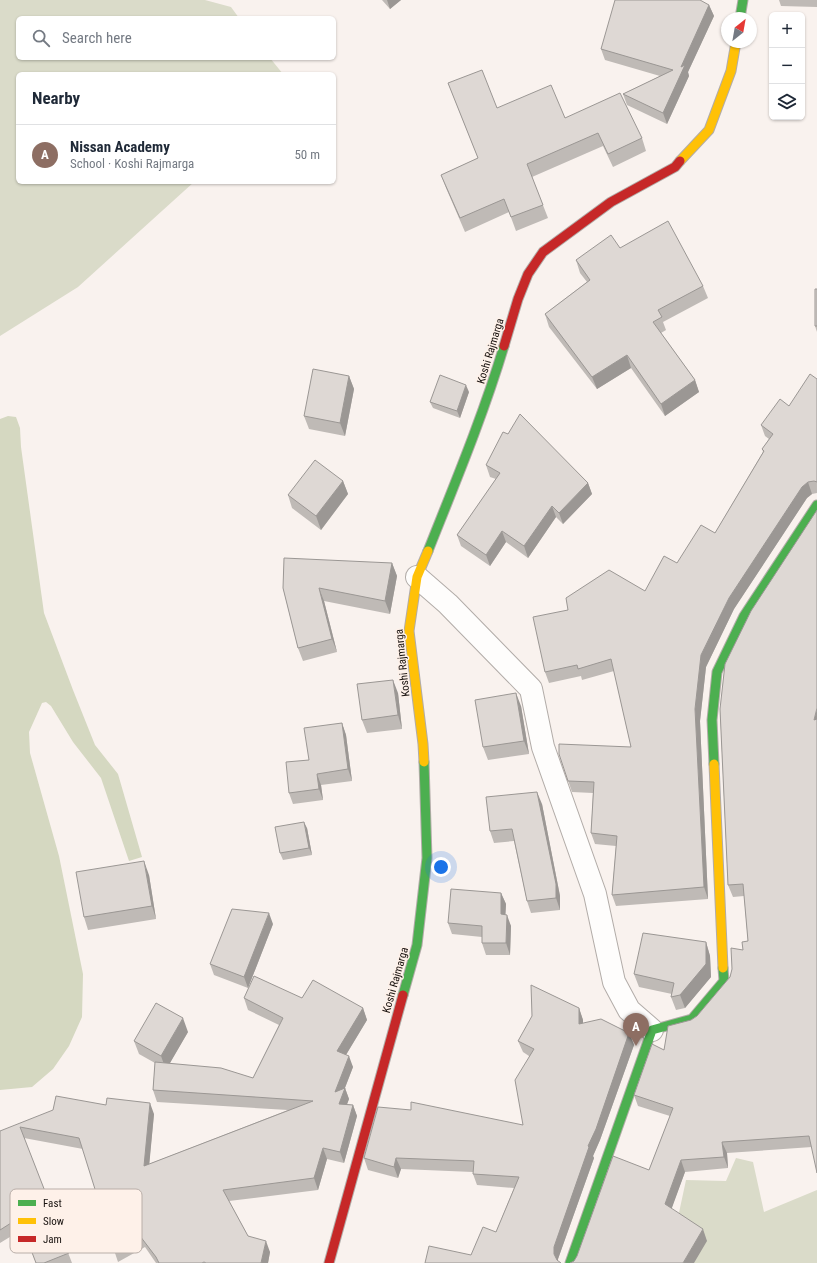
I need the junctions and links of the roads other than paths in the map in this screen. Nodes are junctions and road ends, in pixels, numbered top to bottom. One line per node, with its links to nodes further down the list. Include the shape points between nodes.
1 (743, 0): 2 (main road)
2 (741, 12)
3 (735, 48): 5 (main road, Koshi Rajmarga, via 731,70 709,130 675,167 611,202 543,252 528,274 493,383)
4 (817, 505): 6 (main road, via 744,616 717,672 712,720 724,980 692,1019)
5 (417, 577): 6 (street, via 448,604 530,689 543,747 595,894 614,982 629,1010); 7 (main road, Koshi Rajmarga, via 408,631 424,744 426,858 417,945)
6 (652, 1030): 8 (main road)
7 (329, 1263)
8 (570, 1263)

